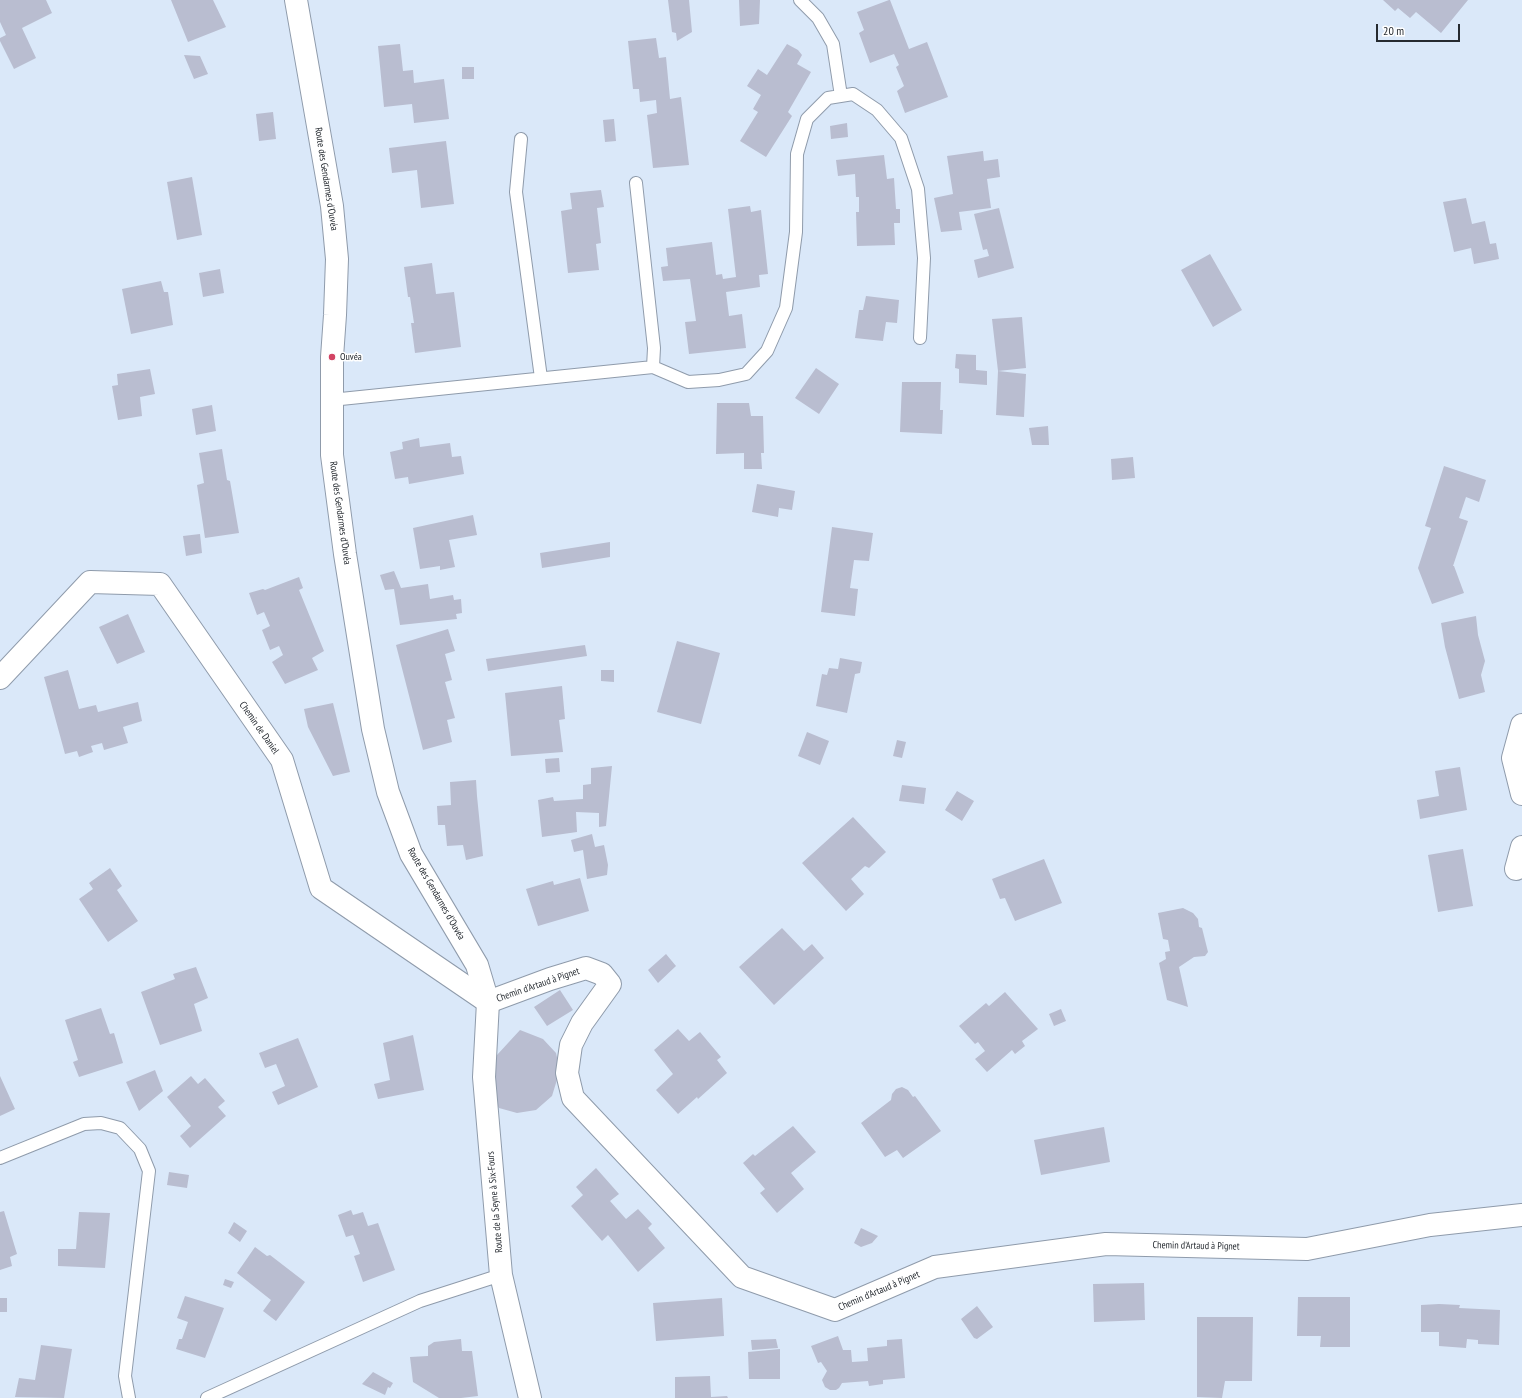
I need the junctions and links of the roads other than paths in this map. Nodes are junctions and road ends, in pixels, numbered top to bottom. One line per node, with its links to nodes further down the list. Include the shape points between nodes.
1 (296, 0): 9 (street, Route des Gendarmes d'Ouvéa, via 332,206 337,260)
2 (800, 0): 3 (lane, via 818,18 833,44)
3 (841, 96): 6 (lane, via 853,94 877,110 901,138 918,189 924,258); 7 (lane, via 828,98 807,119 797,154 796,232 786,308 767,351 746,374 720,380 688,382)
4 (521, 139): 8 (lane, via 516,192)
5 (636, 183): 7 (lane, via 654,348)
6 (920, 338)
7 (653, 367): 8 (lane)
8 (541, 378): 9 (lane)
9 (331, 400): 15 (street, Route des Gendarmes d'Ouvéa, via 332,455 345,554 373,729 388,792 411,854 477,965)
10 (0, 678): 15 (street, Chemin de Daniel, via 90,582 160,584 282,760 321,888)
11 (1522, 725): 12 (street, via 1513,758)
12 (1522, 794)
13 (1522, 847): 14 (street)
14 (1516, 869)
15 (488, 1002): 17 (street, Chemin d'Artaud à Pignet, via 586,968 602,974 610,984 582,1023 571,1045 567,1073 573,1098 742,1277 835,1310 935,1267 1106,1244 1307,1249 1430,1225); 18 (street, Route de la Seyne à Six-Fours, via 484,1077)
16 (0, 1158): 19 (lane, via 84,1124 101,1123 120,1128 140,1149 149,1171 125,1376)
17 (1522, 1215)
18 (501, 1275): 20 (lane, via 420,1301); 21 (street, Route de la Seyne à Six-Fours)
19 (129, 1398)
20 (206, 1398)
21 (530, 1398)

